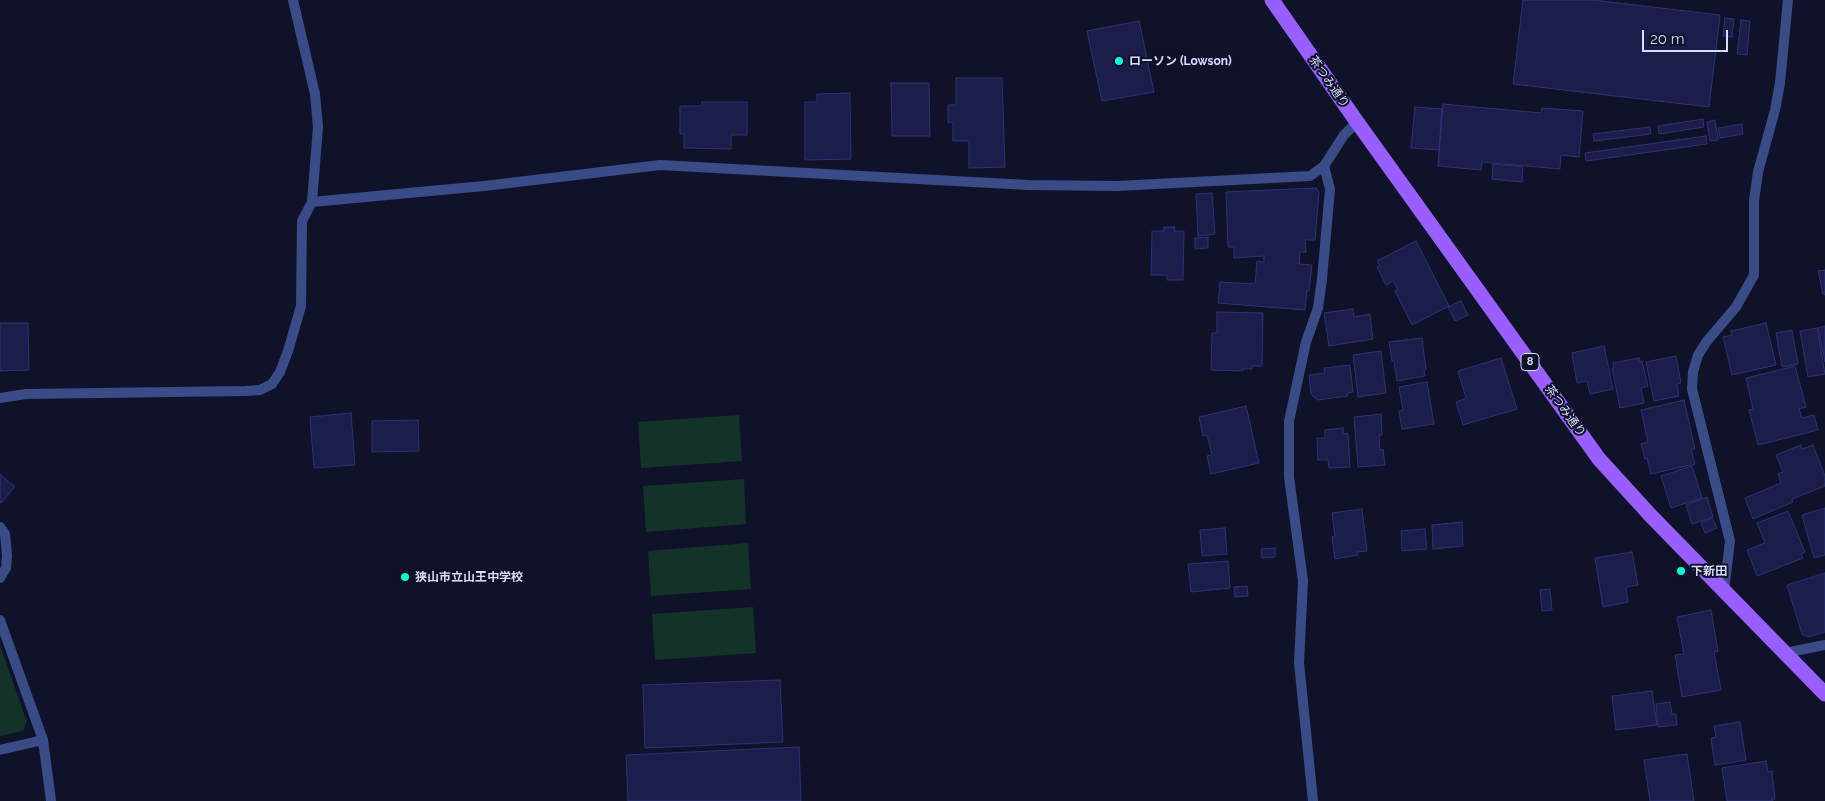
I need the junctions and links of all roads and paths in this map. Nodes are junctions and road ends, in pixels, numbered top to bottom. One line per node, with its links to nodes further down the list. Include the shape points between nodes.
1 (293, 0): 6 (street, via 315,94 318,126)
2 (1272, 0): 4 (main road, 茶つみ通り / 8)
3 (1788, 0): 10 (street, via 1780,83 1754,201 1754,275 1736,307 1708,340 1693,372 1692,389 1730,541)
4 (1357, 122): 5 (street, via 1344,135); 10 (main road, 茶つみ通り / 8, via 1599,459)
5 (1324, 166): 6 (street, via 1310,176 1116,186 1028,185 660,165); 18 (street, via 1330,189 1322,279 1318,308 1306,342 1289,421 1289,476 1303,581 1298,663)
6 (312, 202): 7 (street, via 302,221 301,306 288,351 272,384 260,390 245,391 26,394)
7 (0, 398)
8 (0, 528): 9 (street, via 5,534 7,555 6,568)
9 (0, 578)
10 (1724, 591): 13 (main road, 茶つみ通り / 8)
11 (0, 620): 15 (street)
12 (1825, 645): 13 (street)
13 (1785, 653): 14 (main road, 茶つみ通り / 8)
14 (1825, 694)
15 (44, 740): 16 (street); 17 (street)
16 (0, 750)
17 (51, 801)
18 (1313, 801)

